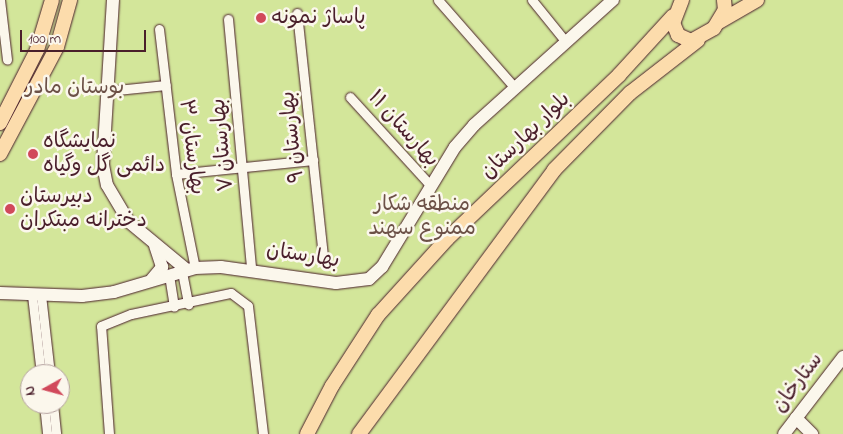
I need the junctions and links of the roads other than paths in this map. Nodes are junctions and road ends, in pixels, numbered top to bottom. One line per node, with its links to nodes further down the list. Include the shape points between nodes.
1 (0, 0): 18 (street)
2 (52, 0): 23 (main road, via 37,50)
3 (70, 0): 24 (main road, via 57,47)
4 (113, 0): 21 (street)
5 (438, 0): 20 (street)
6 (532, 0): 17 (street)
7 (613, 0): 17 (street, بهارستان)
8 (682, 0): 12 (main road, بلوار بهارستان)
9 (756, 0): 14 (main road, بلوار بهارستان)
10 (725, 1): 14 (main road)
11 (297, 14): 25 (street, بهارستان ۹)
12 (673, 16): 16 (main road, via 678,35); 49 (main road, بلوار بهارستان, via 620,75 447,240 378,315 332,386)
13 (228, 20): 26 (street, بهارستان ۷)
14 (718, 23): 16 (main road, بلوار بهارستان)
15 (159, 29): 19 (street, بهارستان ۳)
16 (698, 40): 50 (main road, بلوار بهارستان, via 630,93 554,170)
17 (566, 42): 20 (street, بهارستان)
18 (7, 60)
19 (166, 85): 21 (street); 27 (street, بهارستان ۳)
20 (515, 88): 28 (street, بهارستان, via 460,142)
21 (108, 90): 29 (street, via 107,185 116,206)
22 (350, 97): 28 (street, بهارستان ۱۱)
23 (0, 123)
24 (0, 154)
25 (312, 160): 26 (street); 30 (street, بهارستان ۹)
26 (242, 167): 27 (street); 31 (street, بهارستان ۷)
27 (176, 174): 32 (street, بهارستان ۳)
28 (431, 186): 31 (street, بهارستان, via 382,267 368,278 336,283)
29 (152, 241): 32 (street); 34 (street, via 162,267)
30 (323, 256)
31 (252, 268): 32 (street, بهارستان)
32 (188, 270): 33 (street, بهارستان); 37 (street, بهارستان ۳)
33 (169, 275): 34 (street, بهارستان); 38 (street)
34 (146, 282): 36 (street, بهارستان, via 98,294)
35 (0, 293): 36 (street, بهارستان)
36 (37, 295): 40 (street); 41 (street)
37 (188, 304): 38 (street); 48 (street, via 232,293 245,301)
38 (174, 307): 47 (street, via 131,314 101,326)
39 (843, 357): 44 (street, ستارخان)
40 (40, 364)
41 (48, 364)
42 (45, 414): 45 (street)
43 (54, 414): 46 (street)
44 (796, 418): 51 (street, ستارخان); 52 (street)
45 (47, 434)
46 (56, 434)
47 (109, 434)
48 (263, 434)
49 (307, 434)
50 (359, 434)
51 (784, 434)
52 (812, 434)

